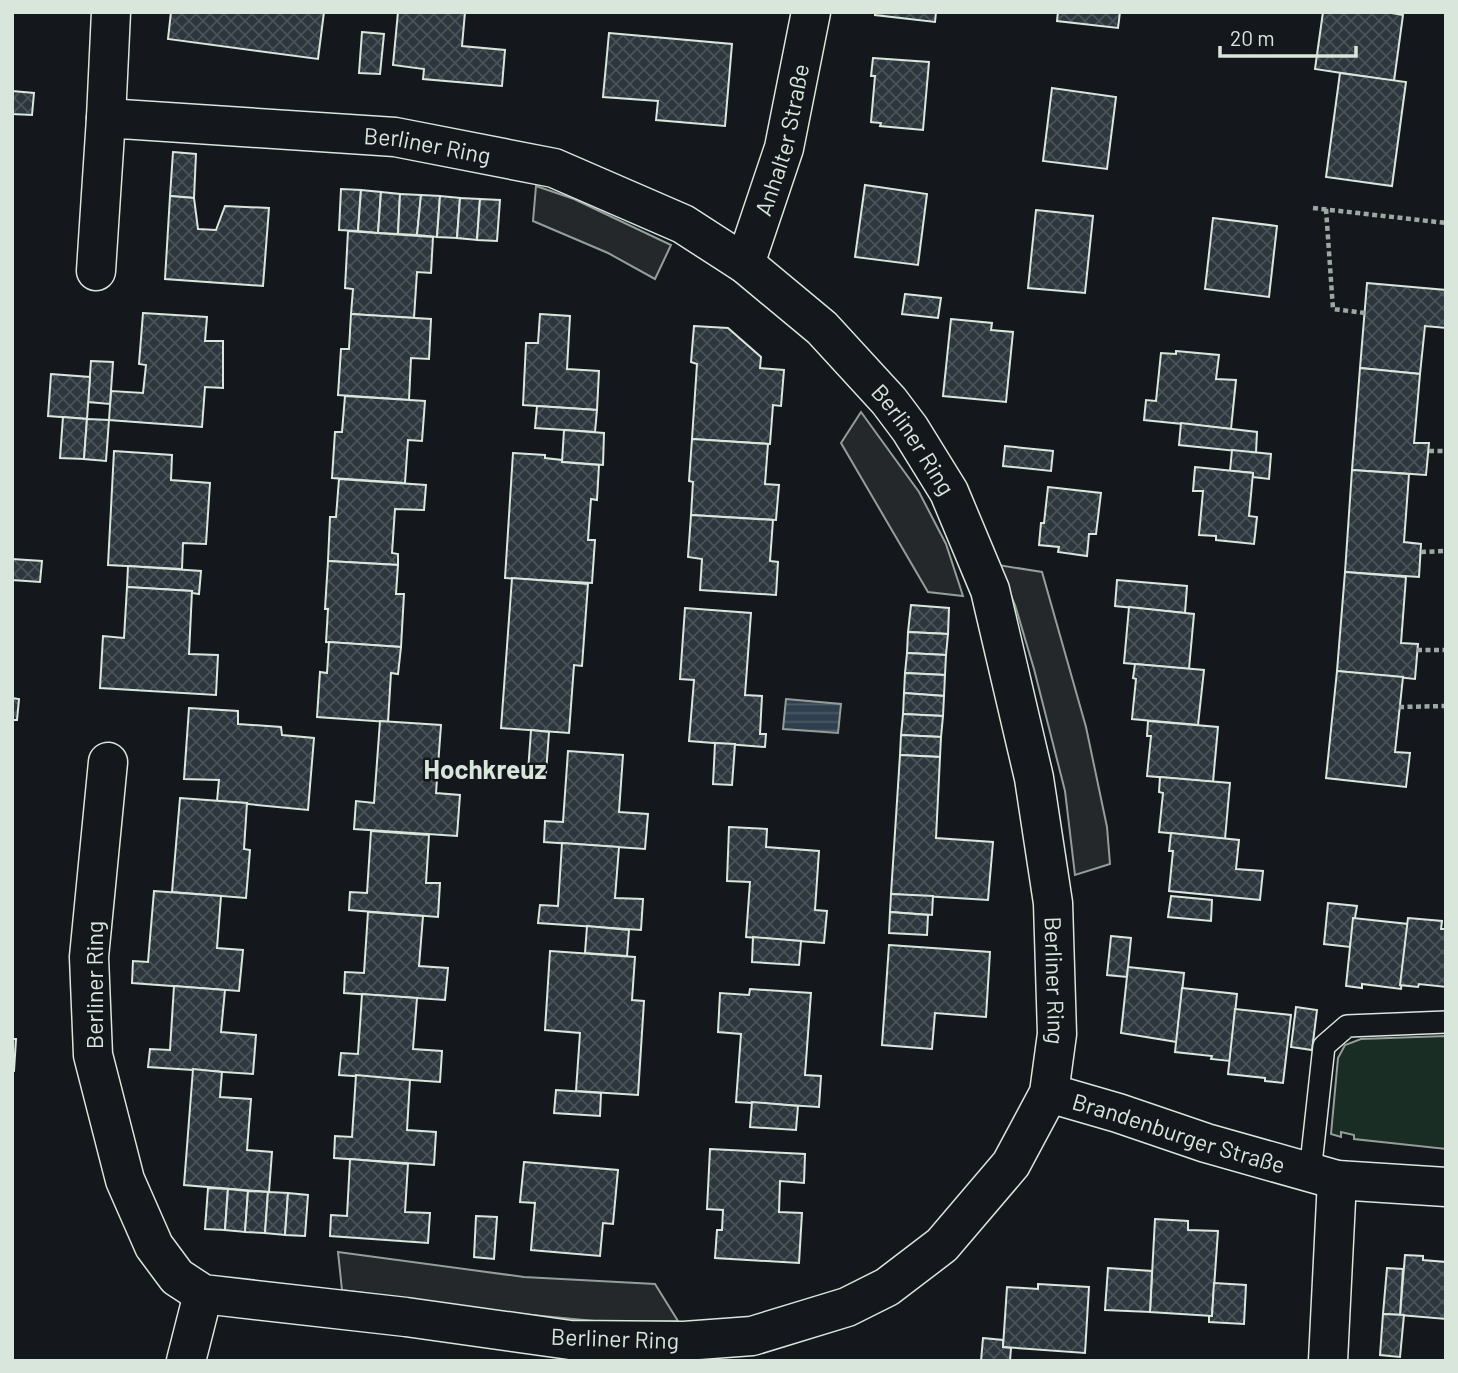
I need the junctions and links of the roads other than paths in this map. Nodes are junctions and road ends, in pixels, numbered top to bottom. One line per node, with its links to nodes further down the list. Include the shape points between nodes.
1 (111, 12): 3 (street)
2 (811, 12): 4 (street, Anhalter Straße, via 784,148)
3 (106, 118): 4 (street, Berliner Ring, via 395,137 554,168 683,224); 5 (street)
4 (745, 264): 8 (street, Berliner Ring, via 822,328 889,401 949,492 990,590 1034,778 1053,903 1057,1034)
5 (96, 271)
6 (108, 762): 11 (street, Berliner Ring, via 89,957 93,1055 125,1180 154,1246 177,1277)
7 (1446, 1022): 9 (lane, Brandenburger Straße, via 1347,1026 1324,1046)
8 (1049, 1093): 9 (street, Brandenburger Straße); 11 (street, Berliner Ring, via 1011,1164 942,1245 887,1287 846,1307 752,1336 684,1341 570,1340)
9 (1324, 1176): 10 (street, Brandenburger Straße); 13 (street)
10 (1446, 1187)
11 (203, 1294): 12 (street)
12 (186, 1361)
13 (1328, 1361)

